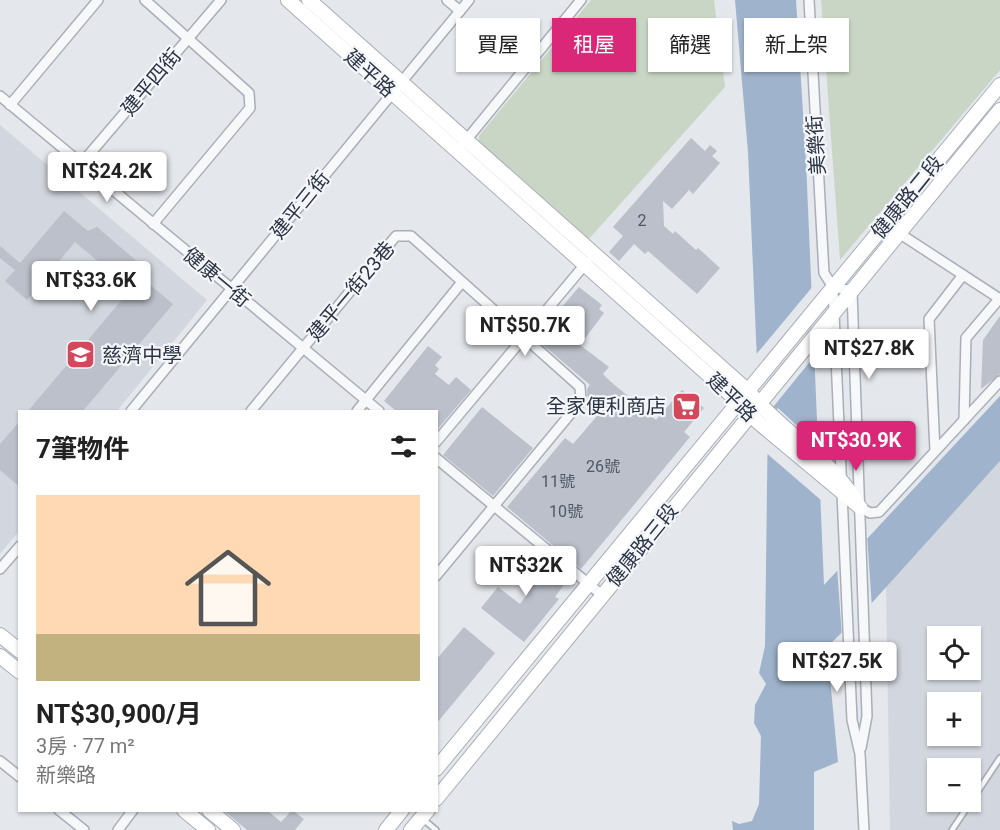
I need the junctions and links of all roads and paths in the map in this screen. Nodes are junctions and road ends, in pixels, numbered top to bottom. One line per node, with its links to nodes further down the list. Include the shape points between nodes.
1 (98, 0): 15 (street)
2 (145, 0): 11 (street)
3 (221, 0): 11 (street, 建平四街)
4 (288, 0): 13 (street, 建平路)
5 (309, 0): 13 (street, 建平路)
6 (447, 0): 10 (street)
7 (469, 0): 10 (street, 建平三街)
8 (582, 0): 17 (street)
9 (809, 0): 25 (street, 美樂街, via 824,273)
10 (460, 11): 13 (street, 建平三街)
11 (188, 38): 18 (street, 建平四街); 19 (street, via 249,93 250,108)
12 (1000, 85): 20 (street, 健康路二段)
13 (397, 87): 17 (street, 建平路); 26 (street, 建平三街)
14 (0, 96): 15 (street, 健康一街)
15 (10, 105): 18 (street, 健康一街)
16 (1000, 110): 21 (street, 健康路二段)
17 (462, 146): 22 (street, 建平路)
18 (81, 164): 19 (street, 健康一街)
19 (153, 224): 26 (street, 健康一街)
20 (885, 224): 21 (street); 25 (street, 健康路二段)
21 (899, 233): 23 (street); 27 (street, 健康路二段)
22 (590, 259): 32 (street); 35 (street, 建平路)
23 (963, 275): 28 (street); 45 (street, via 929,319)
24 (462, 282): 32 (street, 建平一街23巷); 33 (street, 建平一街23巷, via 411,236 396,236); 36 (street)
25 (832, 287): 27 (street); 29 (street, 健康路二段); 30 (street, 美樂街)
26 (231, 288): 33 (street, 健康一街); 38 (street, 建平三街)
27 (852, 291): 30 (street, 健康路二段); 50 (street)
28 (1000, 298): 42 (street, via 966,338)
29 (815, 310): 35 (street, 健康路三段)
30 (834, 312): 31 (street, 健康路二段); 47 (street, 美樂街)
31 (822, 328): 37 (street, 健康路三段)
32 (524, 337): 44 (street); 49 (street, 建平一街23巷, via 580,387 581,401)
33 (303, 348): 36 (street, 健康一街); 39 (street)
34 (1000, 381): 42 (street)
35 (743, 397): 37 (street, 建平路); 54 (street, 健康路三段)
36 (366, 400): 40 (street); 41 (street, 健康一街)
37 (754, 409): 43 (street, 建平路); 55 (street, 健康路三段)
38 (132, 410)
39 (252, 410)
40 (358, 410)
41 (378, 410)
42 (964, 420): 45 (street)
43 (767, 422): 47 (street, 建平路); 48 (street, 建平路)
44 (438, 440)
45 (935, 451): 50 (street, via 879,512 870,513)
46 (438, 460): 49 (street)
47 (841, 478): 48 (street, 美樂街); 50 (street, 建平路)
48 (841, 493): 50 (street, 建平路); 60 (street, 美樂街, via 852,720)
49 (495, 506): 53 (street); 54 (street)
50 (860, 507): 60 (street, via 867,716)
51 (18, 548): 52 (street)
52 (0, 569)
53 (438, 574)
54 (589, 584): 55 (street); 63 (street, 健康路三段)
55 (602, 595): 65 (street, 健康路三段)
56 (0, 635): 57 (street)
57 (18, 649)
58 (0, 656): 59 (street)
59 (18, 670)
60 (860, 754): 79 (street)
61 (1000, 758): 80 (lane)
62 (0, 761): 64 (street)
63 (438, 767)
64 (18, 775)
65 (438, 798)
66 (62, 812): 72 (street)
67 (132, 812): 73 (street)
68 (186, 812): 74 (street)
69 (211, 812): 75 (street)
70 (400, 812): 76 (street)
71 (425, 814): 77 (street); 78 (lane)
72 (84, 830)
73 (118, 830)
74 (208, 830)
75 (233, 830)
76 (386, 830)
77 (411, 830)
78 (436, 830)
79 (864, 830)
80 (952, 830)

